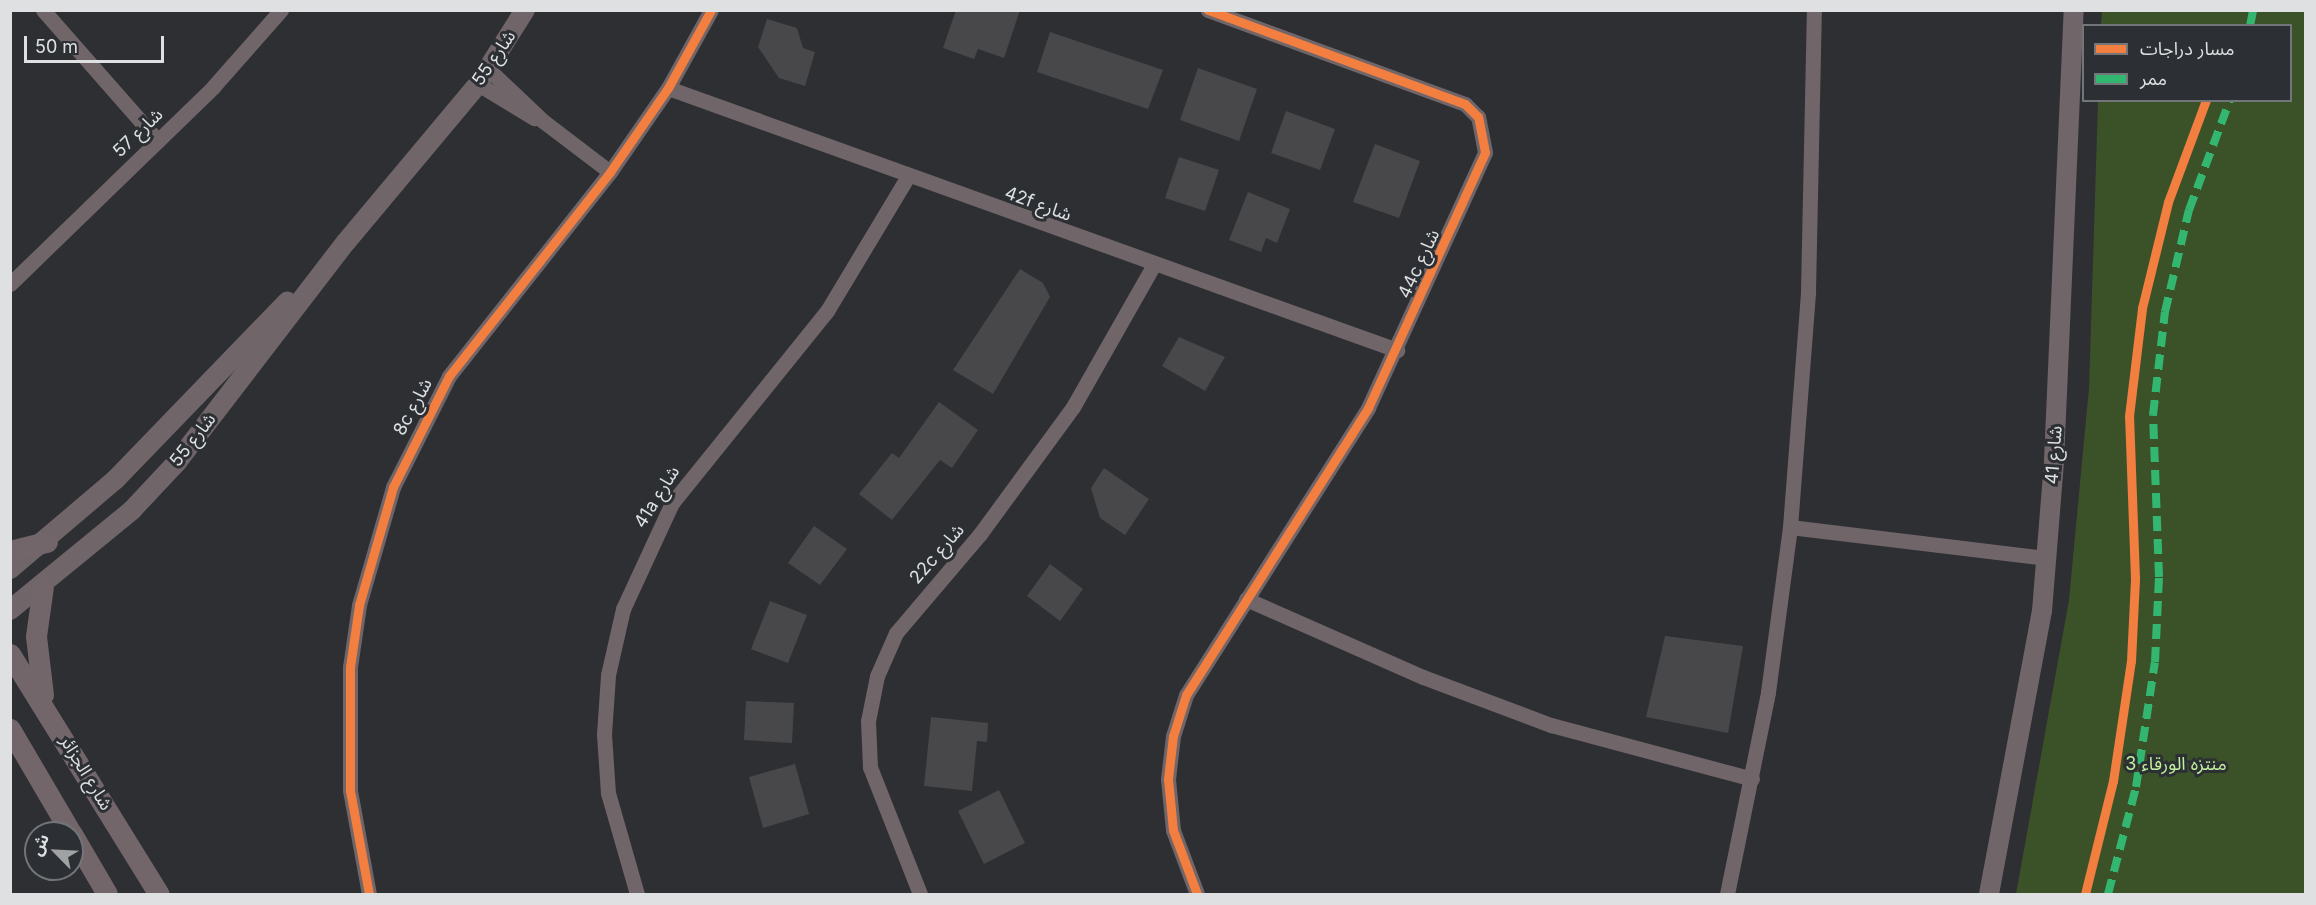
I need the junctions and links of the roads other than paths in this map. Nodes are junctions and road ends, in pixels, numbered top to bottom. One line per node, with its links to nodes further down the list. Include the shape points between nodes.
1 (43, 10): 10 (street)
2 (281, 10): 10 (street, شارع 57)
3 (525, 10): 8 (street, شارع 55)
4 (711, 10): 9 (street, 8c شارع)
5 (1208, 10): 16 (street, 44c شارع, via 1449,97 1478,117 1485,152)
6 (1814, 10): 17 (street, via 1808,291)
7 (2074, 10): 20 (street, شارع 41)
8 (483, 76): 11 (street); 13 (street, شارع 55)
9 (668, 88): 11 (street, 8c شارع); 12 (street, 42f شارع)
10 (158, 141): 15 (street, شارع 57)
11 (610, 172): 33 (street, 8c شارع, via 449,376 418,430 375,539 357,616 347,728 350,790)
12 (908, 178): 14 (street, 42f شارع); 34 (street, 41a شارع, via 827,311 672,503 623,609 608,675 603,734 608,793)
13 (346, 242): 18 (street, شارع 55, via 115,480); 22 (street, شارع 55, via 157,484)
14 (1153, 266): 16 (street, 42f شارع); 35 (street, 22c شارع, via 1073,407 980,534 896,633 877,676 868,721 870,767)
15 (14, 281)
16 (1397, 350): 23 (street, 44c شارع, via 1327,480)
17 (1790, 527): 20 (street); 28 (street)
18 (47, 542): 19 (main road); 21 (street, شارع 55)
19 (10, 551)
20 (2047, 558): 38 (street, شارع 41, via 2024,729)
21 (10, 569)
22 (43, 586): 24 (street, شارع 55); 26 (main road, via 36,658)
23 (1246, 599): 28 (street, via 1405,670 1551,725); 36 (street, 44c شارع, via 1202,664 1173,736 1168,779 1173,830)
24 (10, 610)
25 (10, 654): 26 (main road, شارع الجزائر)
26 (46, 707): 32 (main road, شارع الجزائر)
27 (10, 729): 29 (main road)
28 (1752, 779): 37 (street)
29 (64, 821)
30 (84, 855): 31 (main road)
31 (107, 894)
32 (159, 894)
33 (369, 894)
34 (637, 894)
35 (920, 894)
36 (1197, 894)
37 (1727, 894)
38 (1989, 894)

